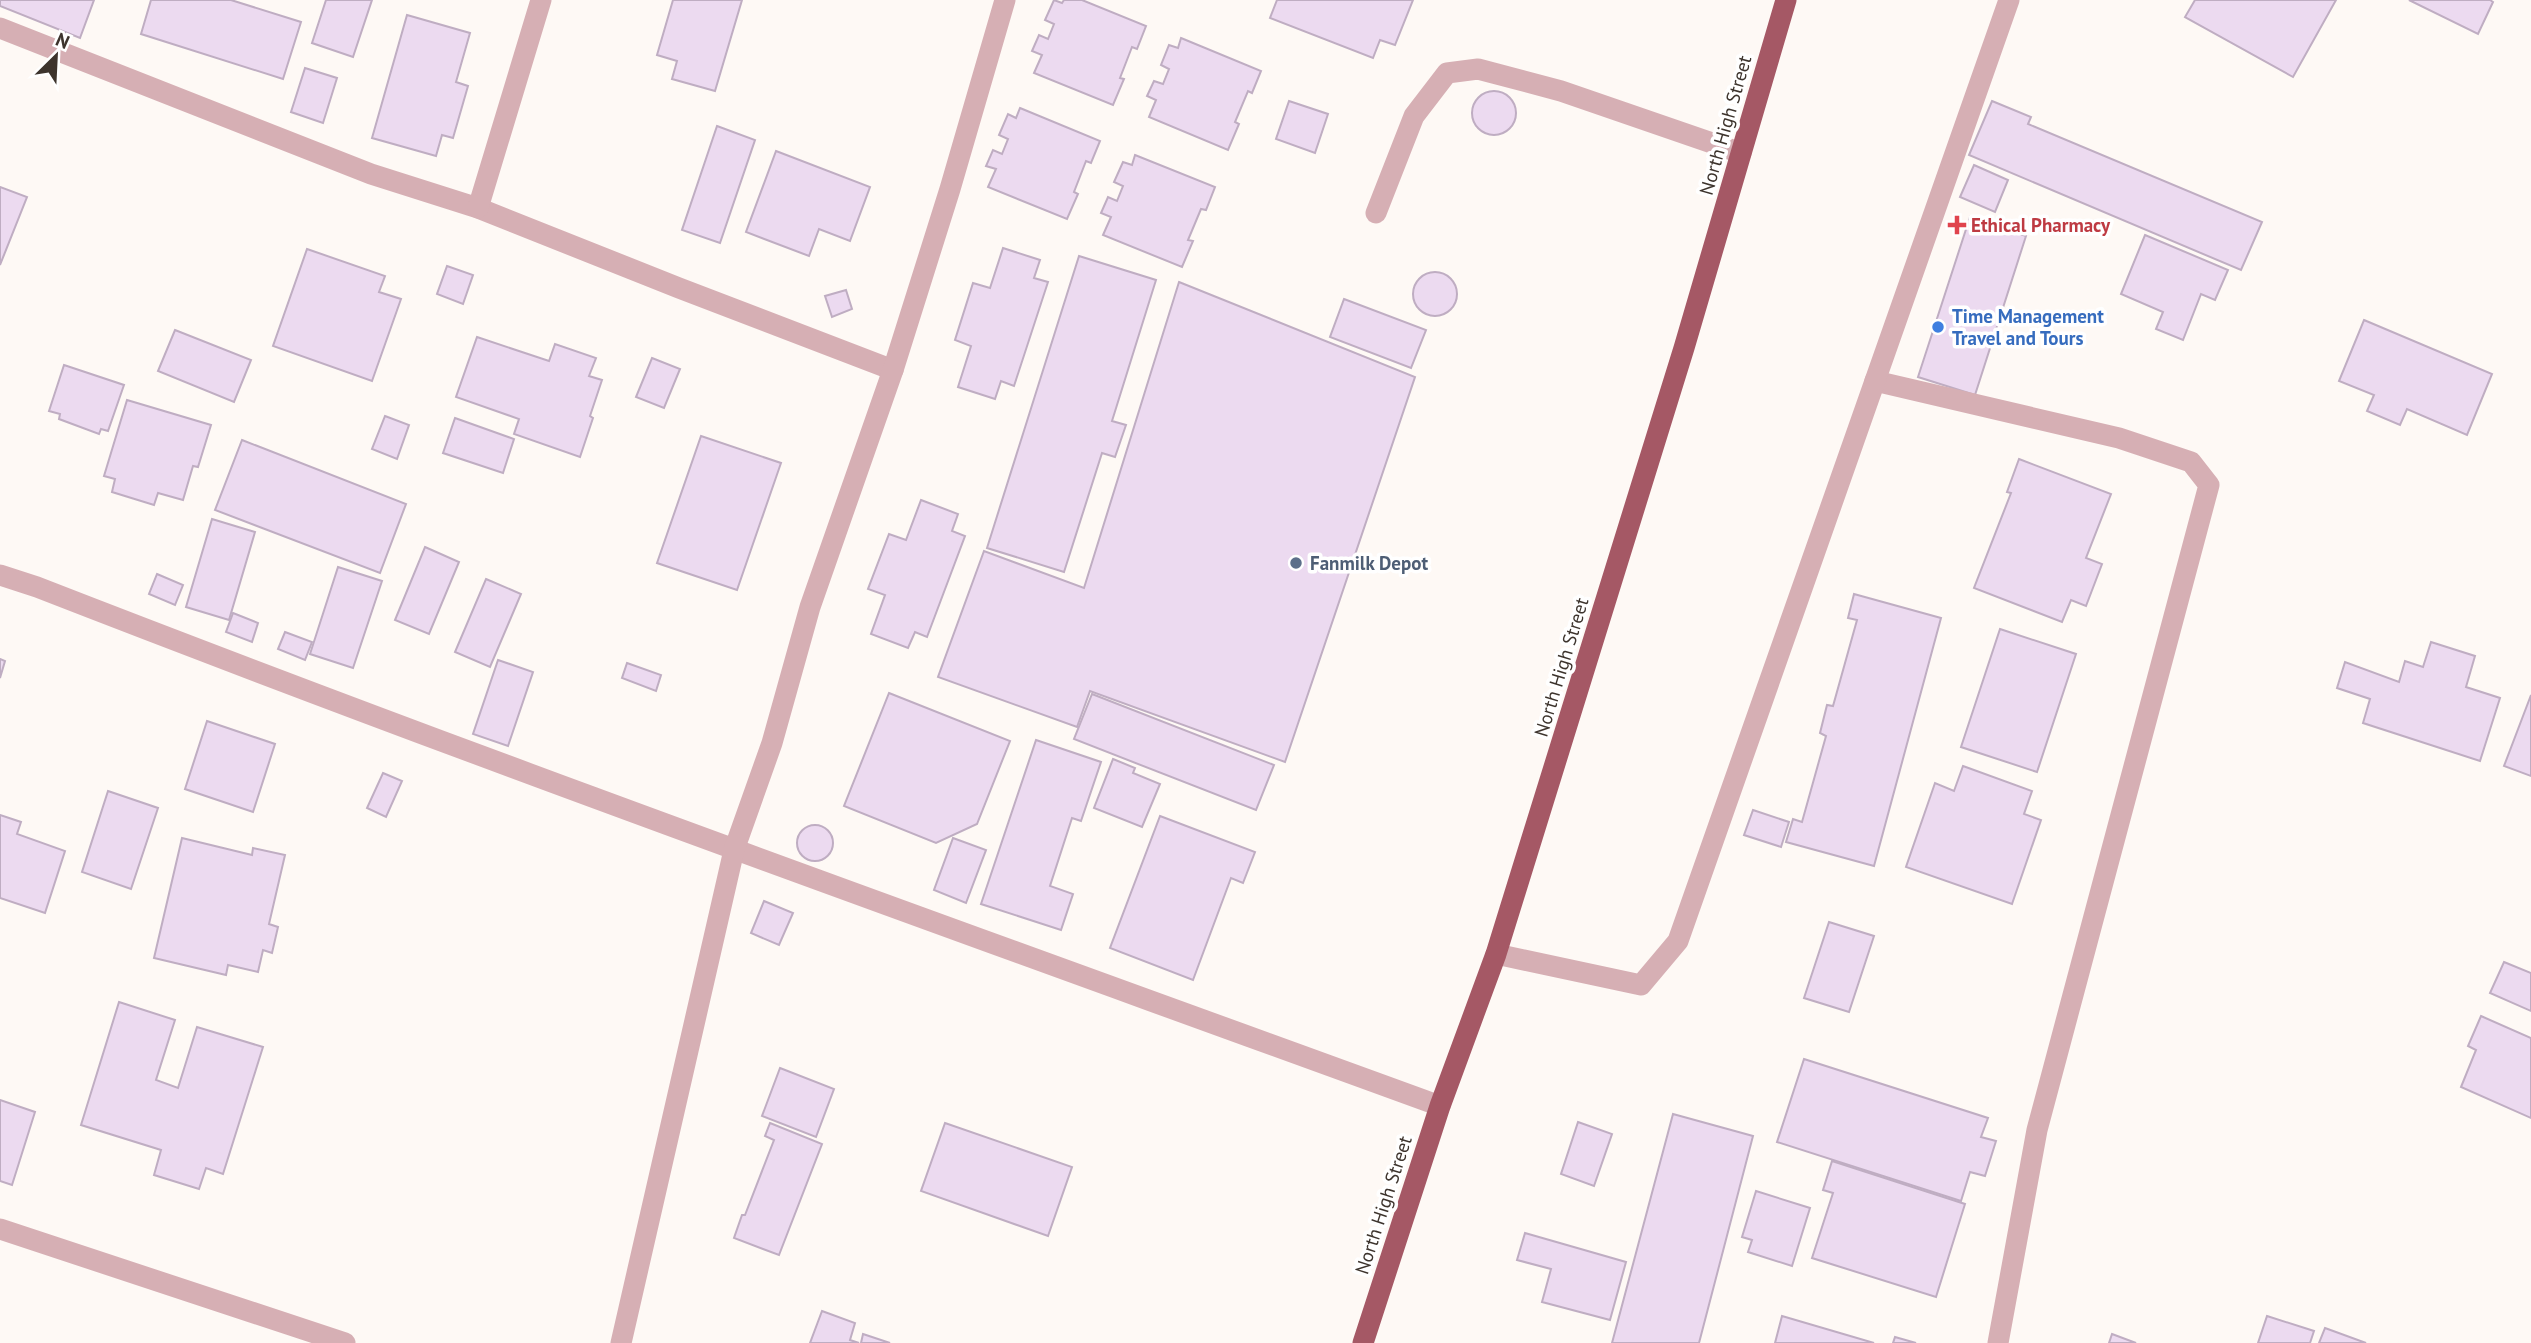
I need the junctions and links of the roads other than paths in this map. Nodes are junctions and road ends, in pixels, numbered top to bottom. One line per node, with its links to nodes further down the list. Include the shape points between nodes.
1 (541, 0): 7 (street)
2 (1005, 0): 9 (street)
3 (1786, 0): 6 (highway, North High Street)
4 (2009, 0): 10 (street)
5 (0, 28): 7 (street, via 371,174)
6 (1741, 153): 8 (street, via 1561,91 1478,69 1447,73 1414,116); 13 (highway, North High Street)
7 (478, 208): 9 (street)
8 (1376, 214)
9 (893, 370): 12 (street, via 810,607 772,743)
10 (1875, 381): 13 (street, via 1678,941 1641,985); 19 (street, via 2119,438 2190,462 2210,485 2037,1130)
11 (0, 575): 12 (street)
12 (734, 850): 14 (street); 17 (street)
13 (1496, 954): 14 (highway, North High Street)
14 (1440, 1106): 18 (highway, North High Street)
15 (0, 1229): 16 (street)
16 (345, 1343)
17 (621, 1343)
18 (1363, 1343)
19 (1998, 1343)

